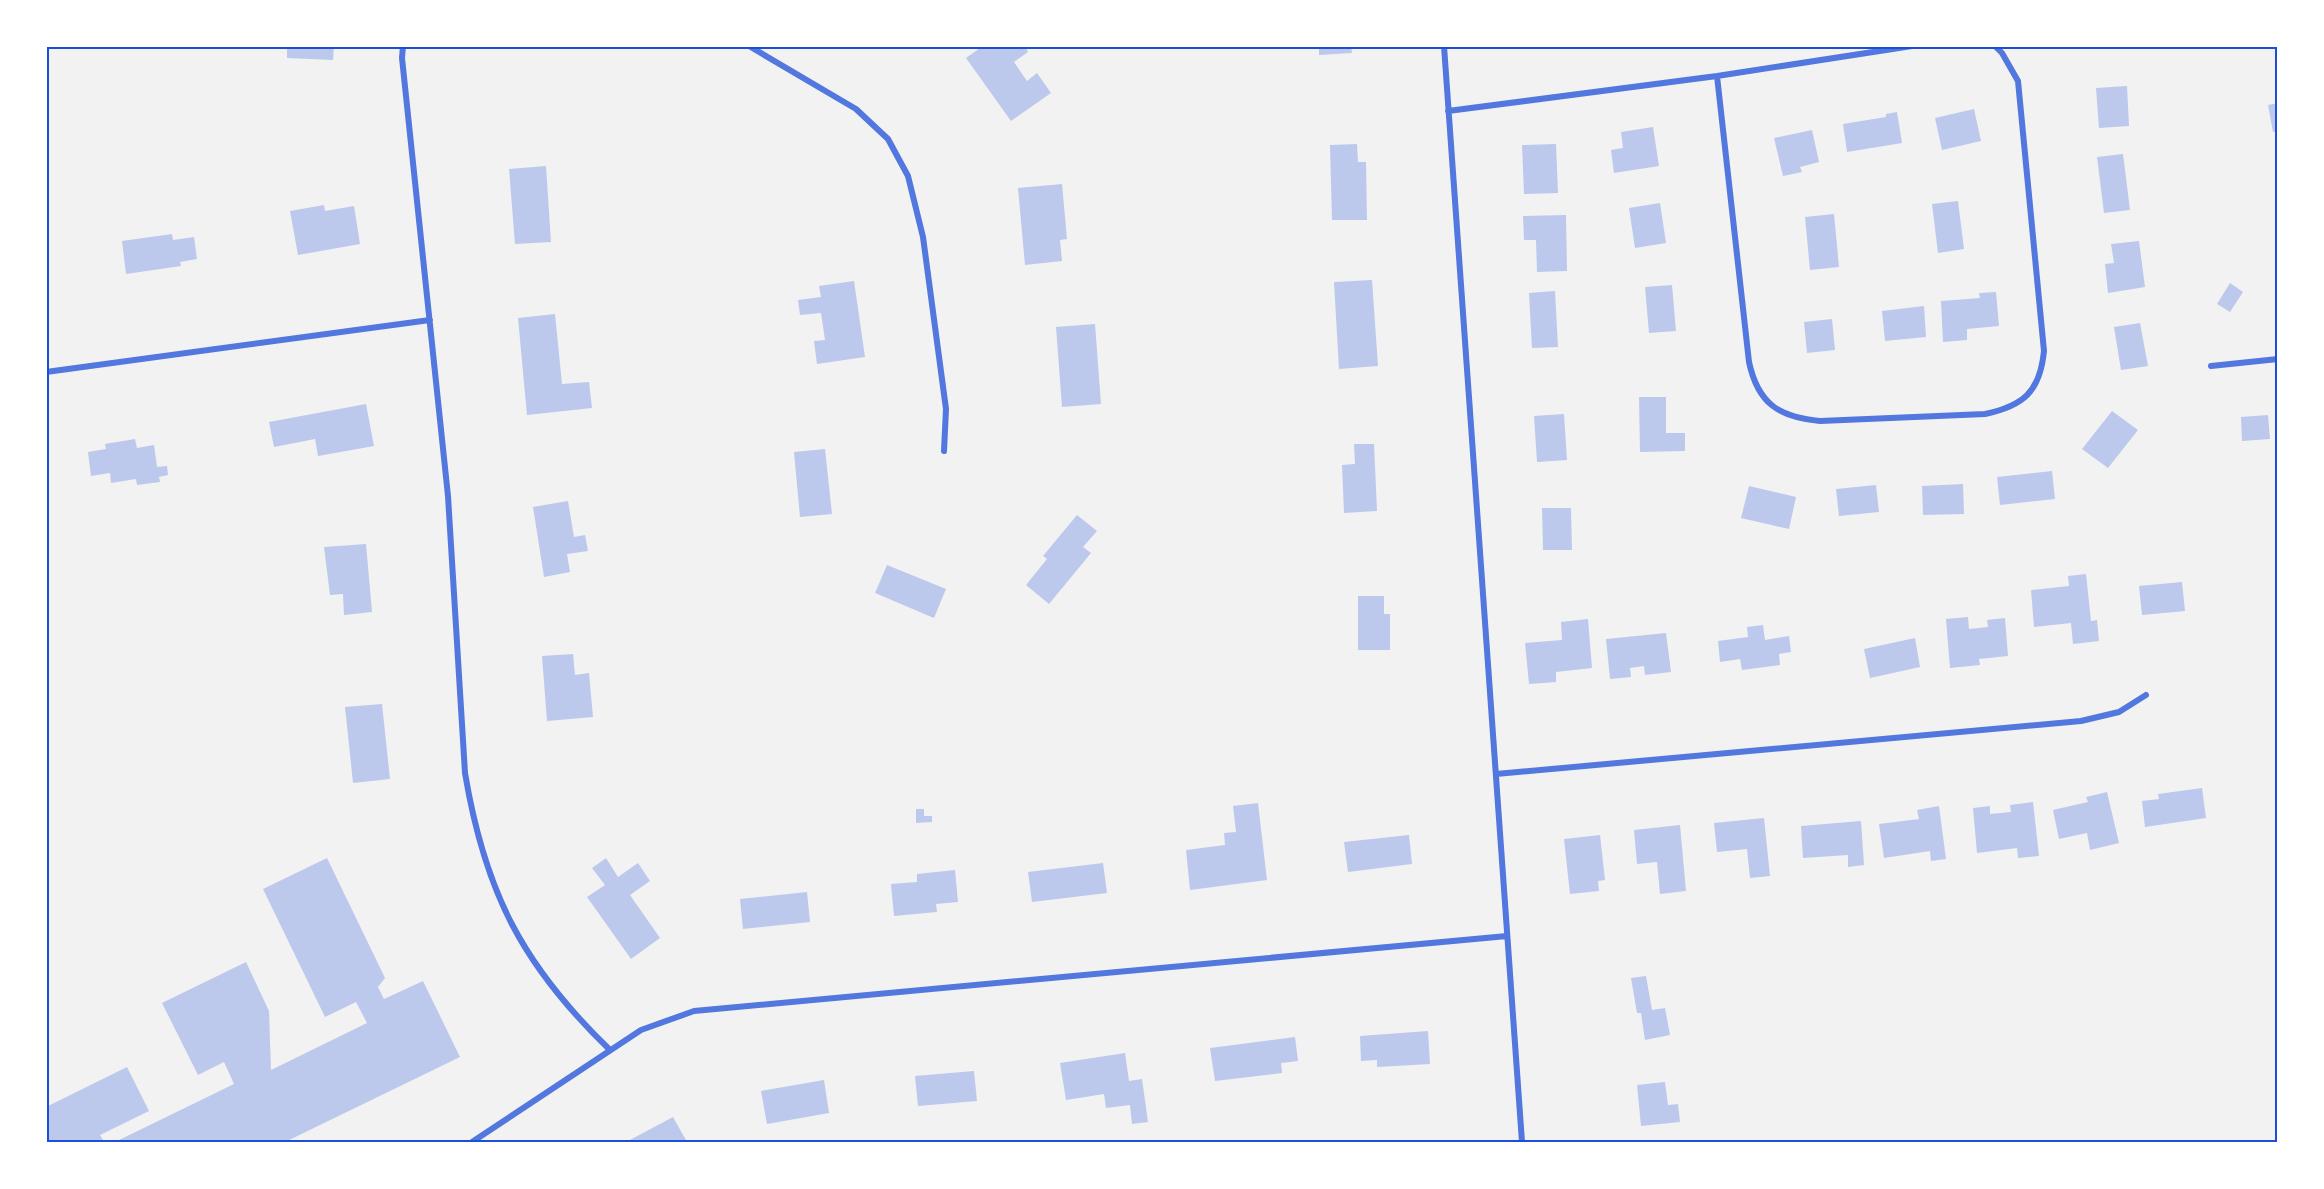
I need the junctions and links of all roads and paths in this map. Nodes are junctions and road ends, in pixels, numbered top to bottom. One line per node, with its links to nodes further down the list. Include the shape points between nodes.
1 (403, 46): 8 (street)
2 (749, 46): 12 (street, via 856,109 888,139 908,176 922,237 946,409)
3 (1444, 46): 7 (street)
4 (1912, 46): 6 (street)
5 (1995, 46): 6 (street, via 2018,81 2044,351 2035,387 2023,400 2006,410 1985,414 1820,421 1783,413 1766,400 1749,362)
6 (1717, 76): 7 (street)
7 (1448, 111): 14 (street)
8 (430, 320): 11 (street); 16 (street, via 448,496 465,773 473,818 493,884 523,945 548,984)
9 (2277, 359): 10 (street)
10 (2211, 366)
11 (46, 372)
12 (944, 452)
13 (2146, 695): 14 (street, via 2119,712 2081,721)
14 (1496, 774): 15 (street)
15 (1507, 936): 16 (street, via 694,1011 641,1030); 18 (street)
16 (610, 1050): 17 (street)
17 (472, 1143)
18 (1522, 1143)

